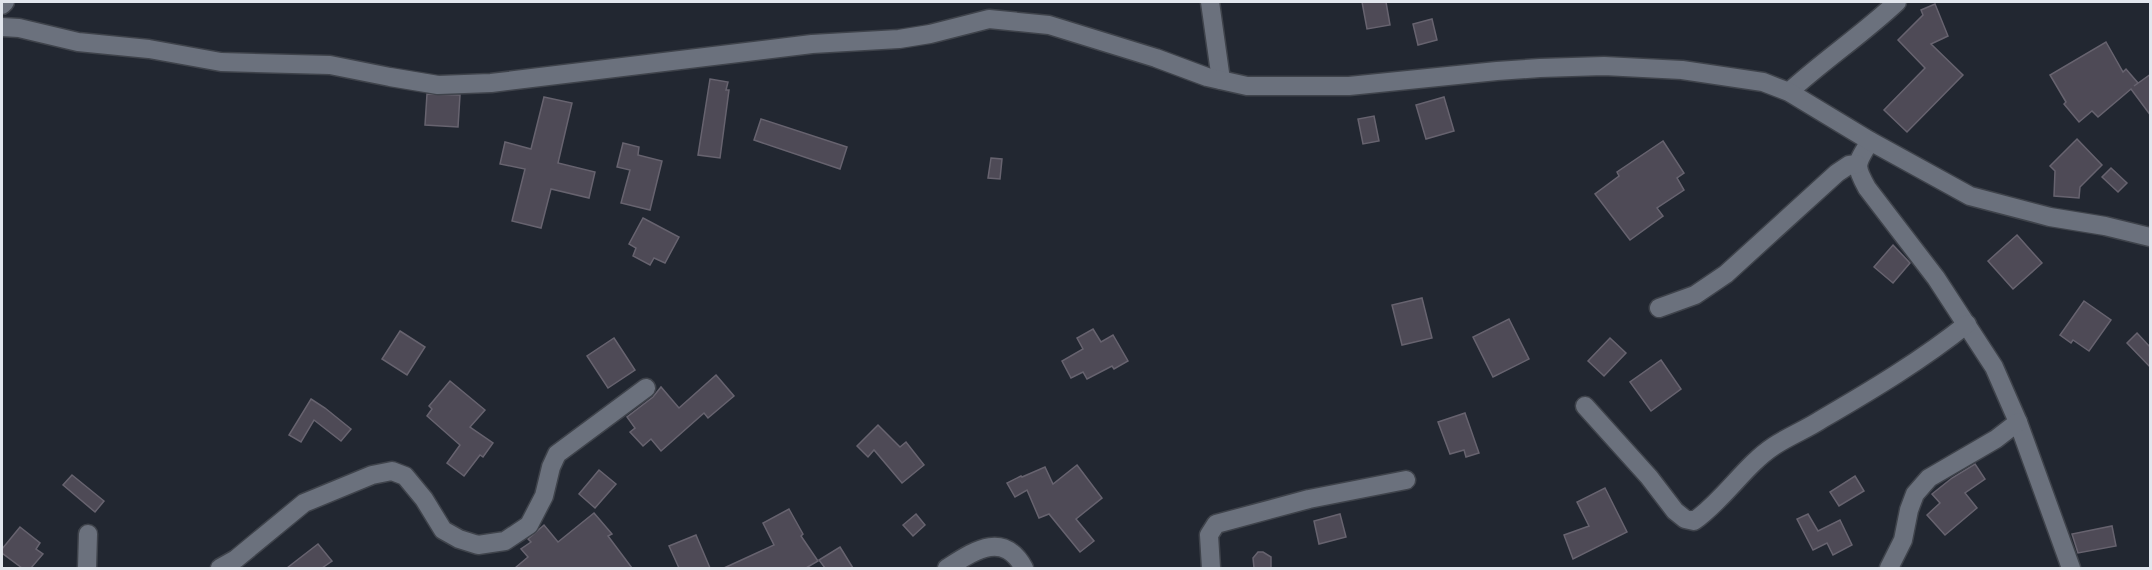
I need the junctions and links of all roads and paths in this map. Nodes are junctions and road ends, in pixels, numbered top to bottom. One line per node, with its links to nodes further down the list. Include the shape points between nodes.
1 (5, 2): 4 (street)
2 (1210, 2): 6 (street)
3 (1897, 2): 7 (street)
4 (2, 6)
5 (2, 27): 6 (street, via 221,62 330,65 438,85 491,83 812,44 899,39 989,19 1049,25)
6 (1221, 80): 7 (street, via 1247,86 1349,86 1497,70 1604,66 1682,70 1763,82)
7 (1789, 92): 8 (street)
8 (1870, 141): 9 (street); 10 (street, via 1970,196 2050,218)
9 (1857, 164): 11 (street, via 1837,173 1726,274 1695,295); 12 (street, via 1866,188 1917,251)
10 (2151, 237)
11 (1659, 308)
12 (1967, 324): 14 (street, via 1930,353 1761,455 1694,521 1675,511); 15 (street, via 1994,367)
13 (646, 388): 19 (street, via 557,454 544,496 529,525 505,541 478,545 443,530 405,476 392,471 372,475 304,503)
14 (1585, 406)
15 (2018, 422): 23 (street, via 1929,478 1915,494 1903,540); 24 (street)
16 (1406, 480): 22 (street, via 1309,499 1216,524 1209,535)
17 (88, 534): 18 (street)
18 (87, 568)
19 (220, 568)
20 (948, 568): 21 (street, via 984,547 1000,546)
21 (1024, 568)
22 (1210, 568)
23 (1889, 568)
24 (2071, 568)

